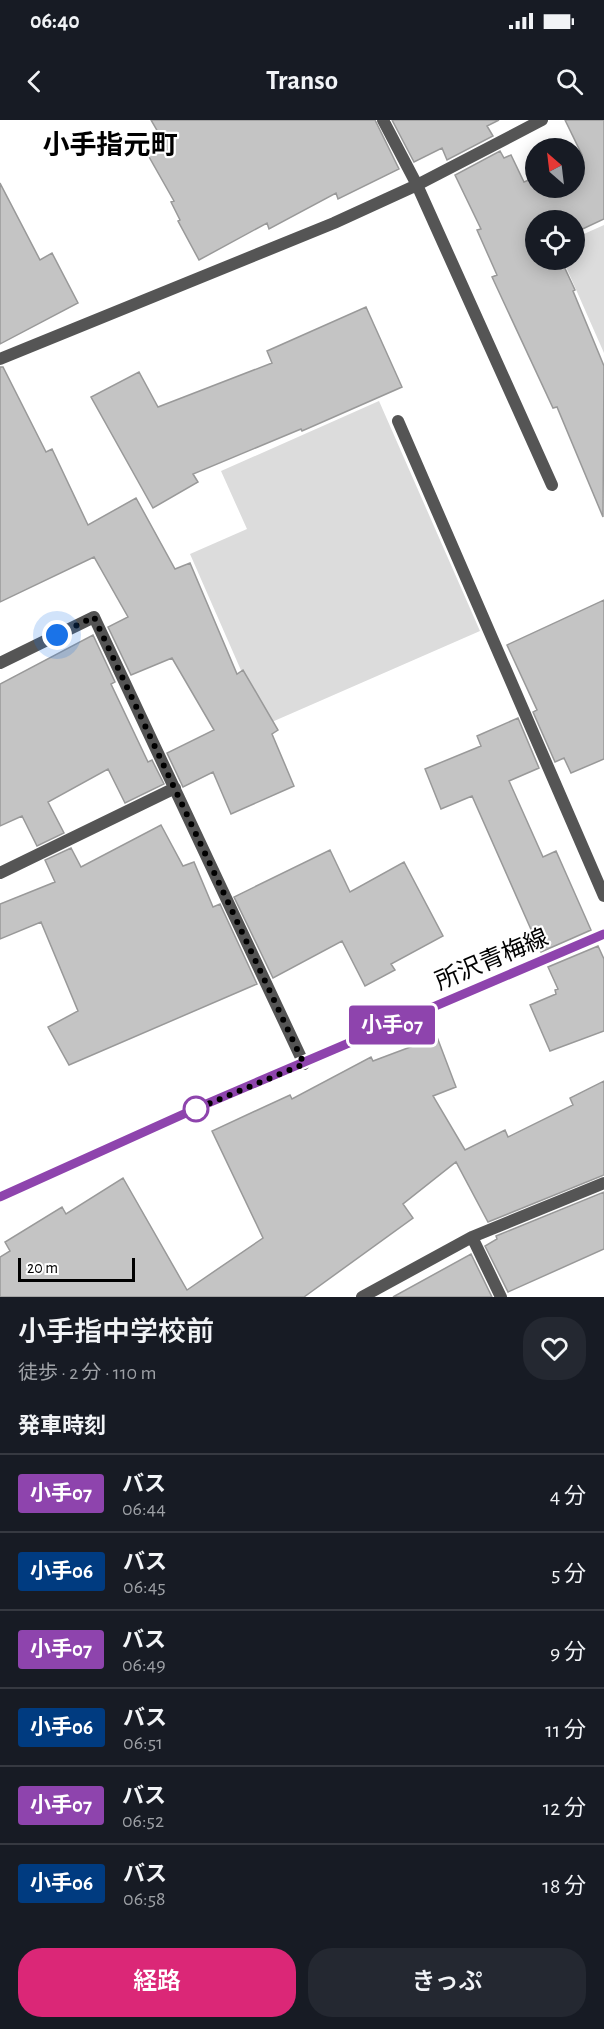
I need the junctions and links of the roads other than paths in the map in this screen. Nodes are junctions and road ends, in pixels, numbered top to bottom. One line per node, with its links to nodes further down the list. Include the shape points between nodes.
1 (383, 120): 3 (street)
2 (542, 120): 3 (street)
3 (417, 185): 4 (street, via 334,223); 6 (street)
4 (0, 359)
5 (398, 421): 10 (street)
6 (552, 485)
7 (0, 663): 8 (street, via 94,617)
8 (175, 789): 9 (street); 12 (street)
9 (0, 873)
10 (604, 896)
11 (604, 934): 12 (main road, 所沢青梅線)
12 (304, 1064): 14 (main road, 所沢青梅線)
13 (604, 1183): 15 (street)
14 (0, 1197)
15 (472, 1237): 16 (street); 17 (street)
16 (362, 1297)
17 (501, 1297)

